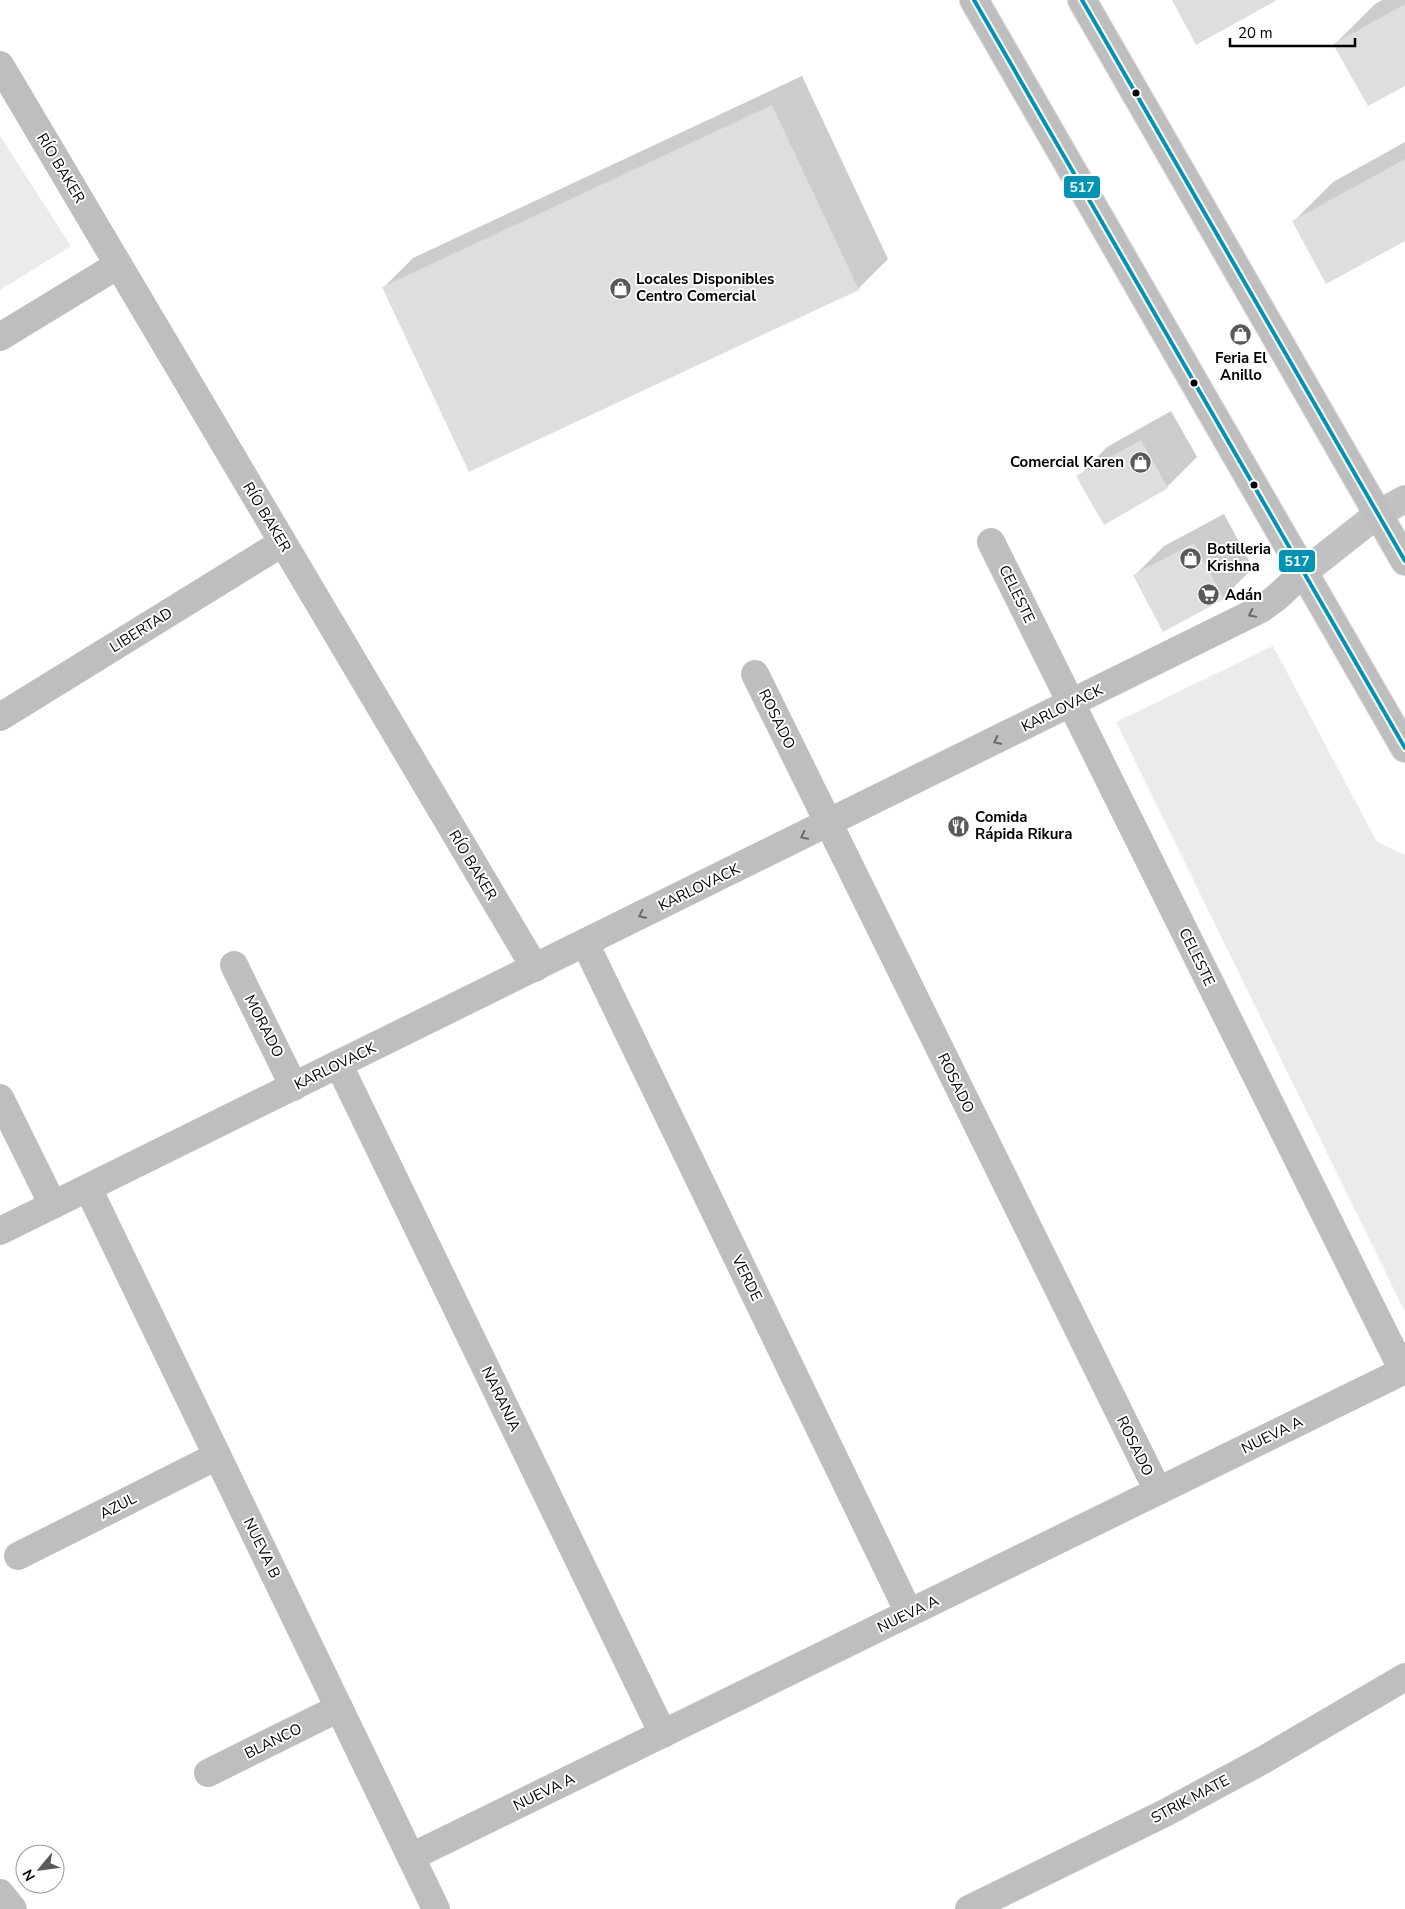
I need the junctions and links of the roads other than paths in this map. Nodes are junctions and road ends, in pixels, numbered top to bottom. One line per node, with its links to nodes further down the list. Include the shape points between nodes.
1 (974, 0): 11 (street)
2 (1082, 0): 7 (street)
3 (0, 65): 4 (street, RÍO BAKER)
4 (118, 265): 5 (street); 9 (street, RÍO BAKER)
5 (0, 337)
6 (1405, 499): 7 (street, KARLOVACK)
7 (1378, 514): 10 (street); 11 (street, KARLOVACK)
8 (991, 542): 13 (street, CELESTE)
9 (282, 543): 14 (street, LIBERTAD); 19 (street, RÍO BAKER)
10 (1405, 561)
11 (1303, 573): 13 (street, KARLOVACK, one-way to 13, via 1261,609); 15 (street)
12 (755, 674): 16 (street, ROSADO)
13 (1071, 704): 16 (street, KARLOVACK, one-way to 16); 26 (street, CELESTE)
14 (0, 717)
15 (1405, 748)
16 (829, 824): 17 (street, KARLOVACK, one-way to 17); 28 (street, ROSADO)
17 (585, 943): 19 (street, KARLOVACK); 30 (street, VERDE)
18 (234, 965): 21 (street, MORADO)
19 (535, 968): 20 (street, KARLOVACK)
20 (339, 1065): 21 (street, KARLOVACK); 33 (street, NARANJA)
21 (294, 1086): 23 (street, KARLOVACK)
22 (0, 1098): 24 (street)
23 (88, 1188): 24 (street, KARLOVACK); 27 (street, NUEVA B)
24 (53, 1205): 25 (street, KARLOVACK)
25 (0, 1231)
26 (1404, 1371): 28 (street, NUEVA A)
27 (217, 1456): 29 (street, AZUL); 32 (street, NUEVA B)
28 (1158, 1491): 30 (street, NUEVA A)
29 (18, 1556)
30 (909, 1613): 33 (street, NUEVA A)
31 (1405, 1677): 39 (street, STRIK MATE, via 1165,1813)
32 (339, 1708): 34 (street, BLANCO); 35 (street, NUEVA B)
33 (663, 1734): 35 (street, NUEVA A)
34 (208, 1773)
35 (411, 1857): 38 (street, NUEVA B)
36 (0, 1893): 37 (street)
37 (13, 1909)
38 (436, 1909)
39 (969, 1909)

